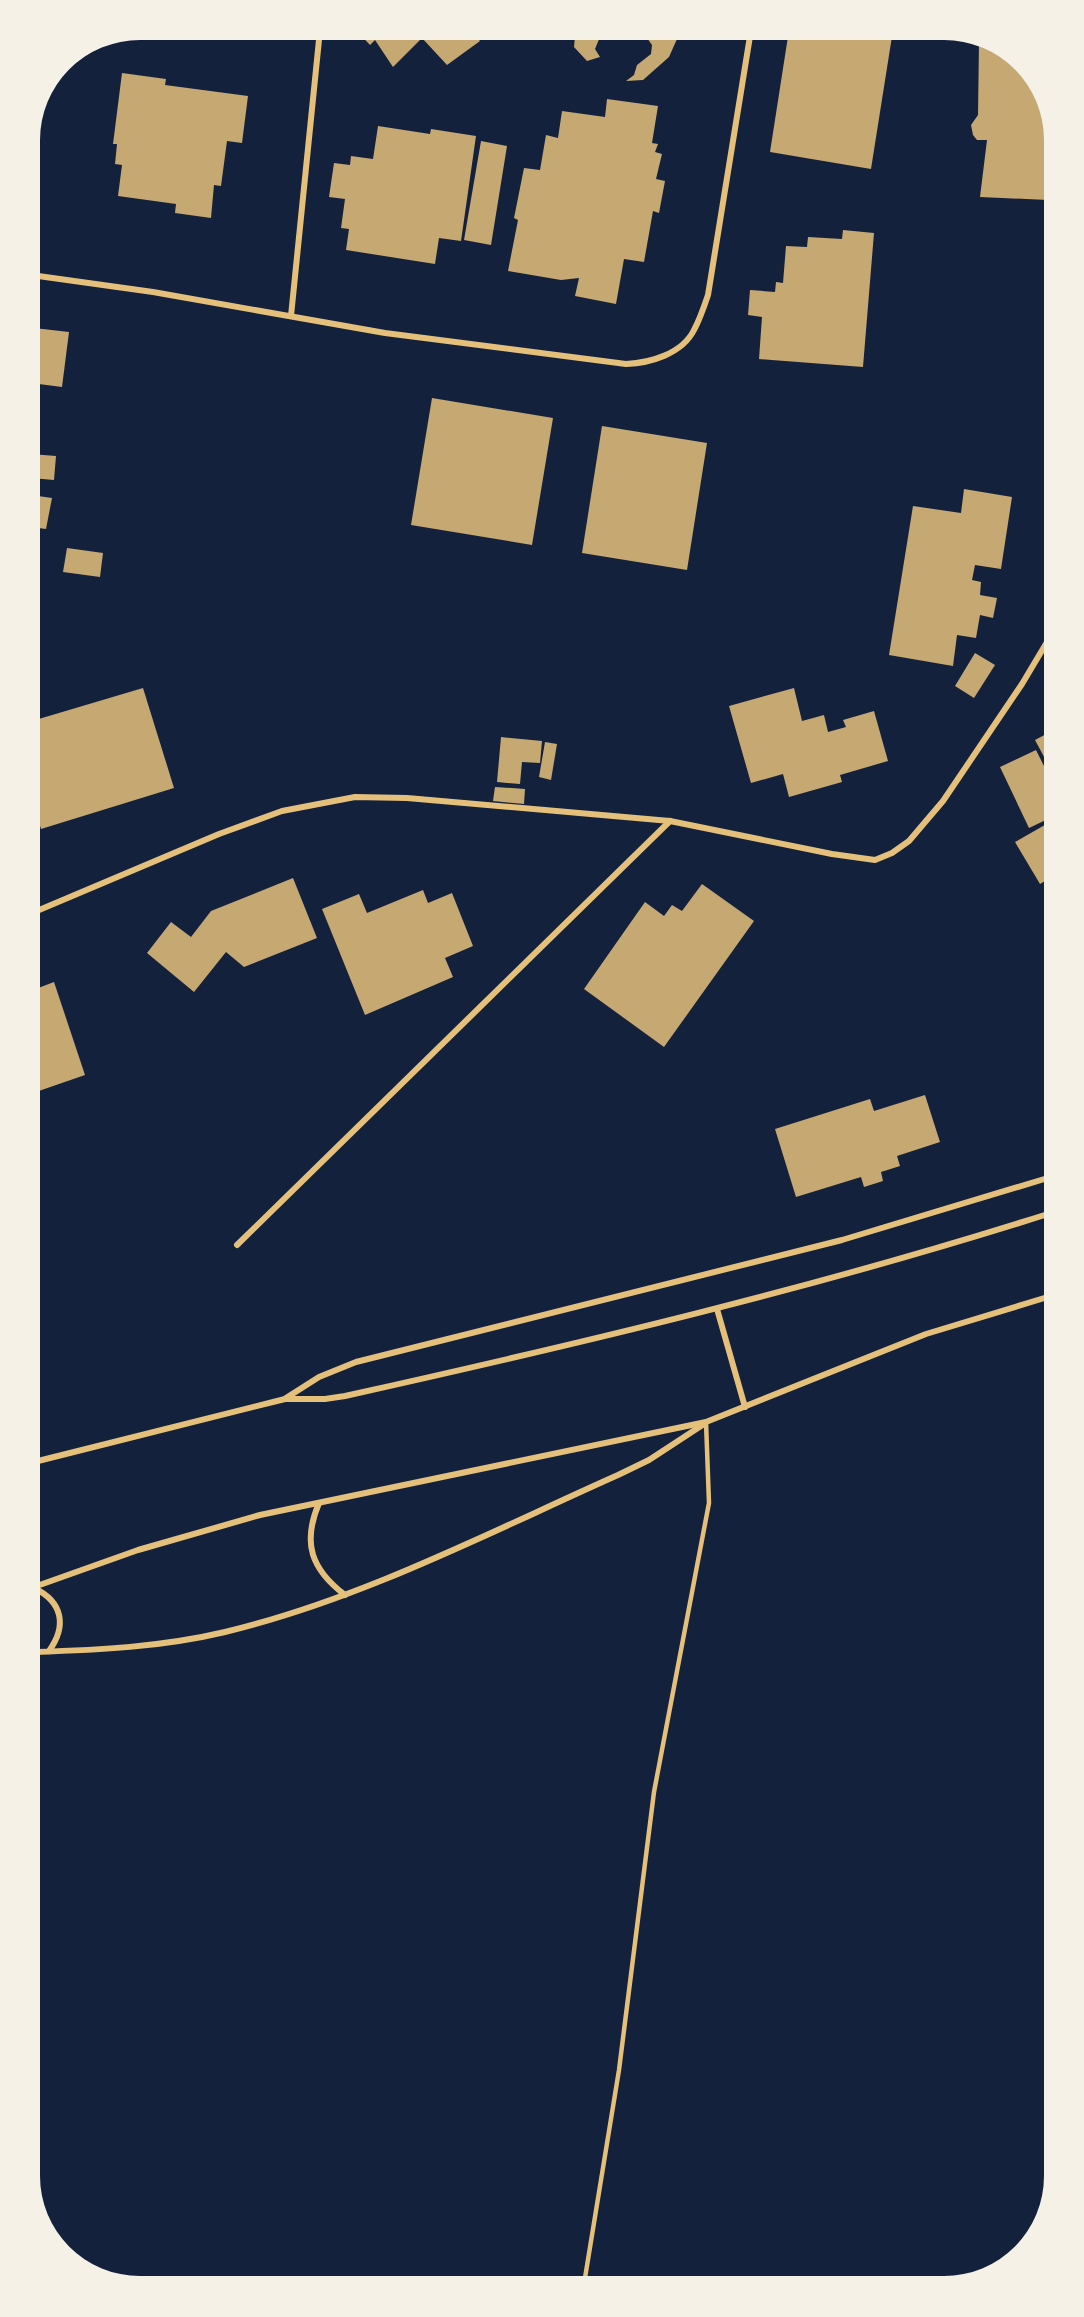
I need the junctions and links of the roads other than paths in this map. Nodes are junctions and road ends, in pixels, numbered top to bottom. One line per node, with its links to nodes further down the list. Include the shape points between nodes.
1 (319, 40): 4 (street)
2 (750, 41): 4 (street, via 708,295 694,332 672,351 653,361 626,364 385,333)
3 (41, 276): 4 (street)
4 (291, 316)
5 (1044, 647): 6 (street, via 943,801 909,841 892,853 875,860 832,854)
6 (670, 821): 7 (street, via 407,798 354,797 282,811); 10 (street)
7 (41, 909)
8 (1044, 1179): 13 (street, via 842,1240 356,1362 319,1377)
9 (1044, 1215): 12 (street)
10 (237, 1245)
11 (1044, 1298): 14 (street, via 927,1334)
12 (717, 1309): 13 (street, via 345,1396); 14 (street)
13 (285, 1399): 16 (street)
14 (745, 1407): 15 (street)
15 (706, 1422): 17 (street); 20 (street, via 649,1460); 23 (lane, via 710,1503 654,1791 619,2070)
16 (40, 1460)
17 (319, 1503): 18 (street, via 199,1532); 20 (street, via 311,1523 310,1544 316,1565 328,1583)
18 (40, 1585)
19 (40, 1590): 21 (street, via 54,1602 59,1614 57,1641)
20 (345, 1595): 21 (street, via 285,1616 171,1642)
21 (49, 1651): 22 (street)
22 (40, 1652)
23 (585, 2276)

